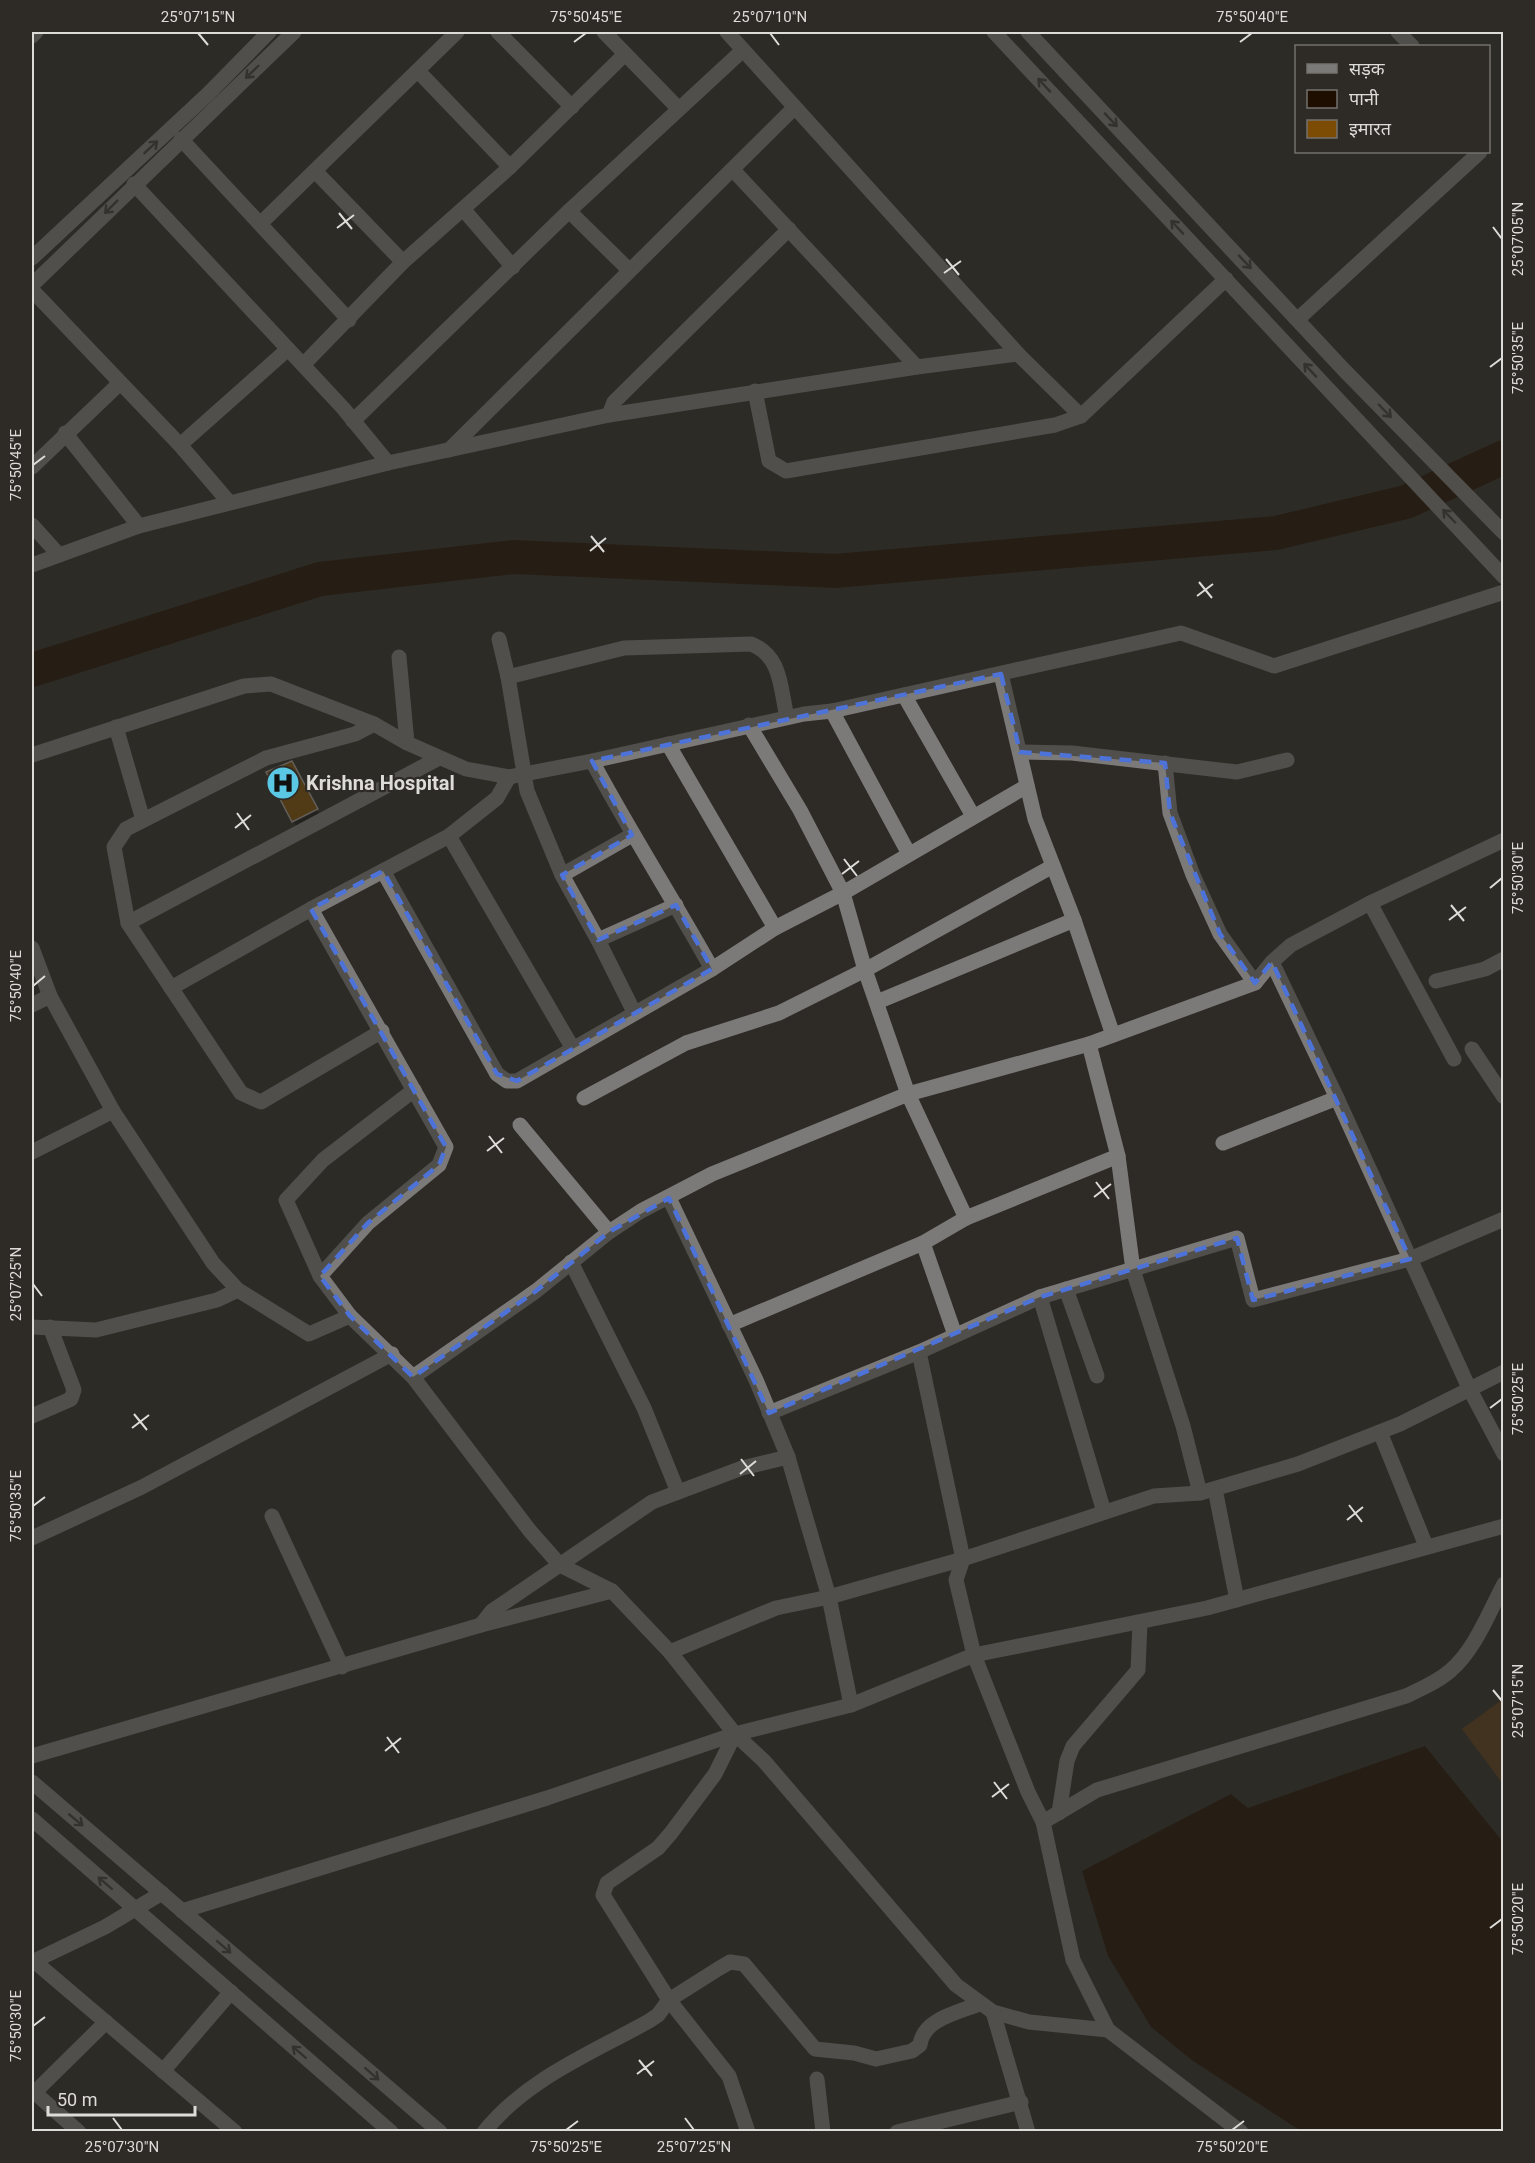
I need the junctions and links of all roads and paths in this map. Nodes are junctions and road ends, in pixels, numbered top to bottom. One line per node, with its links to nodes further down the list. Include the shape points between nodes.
1 (36, 32): 11 (street)
2 (269, 32): 29 (street, one-way to 2)
3 (294, 32): 19 (street, one-way to 19)
4 (457, 32): 15 (street)
5 (498, 32): 16 (street)
6 (604, 32): 14 (street)
7 (727, 32): 13 (street)
8 (994, 32): 33 (street, one-way to 8)
9 (1028, 32): 36 (street, one-way to 36)
10 (1398, 32): 12 (street)
11 (32, 36)
12 (1411, 45)
13 (743, 50): 17 (street); 18 (street)
14 (625, 54): 16 (street); 17 (street)
15 (418, 71): 21 (street); 23 (street)
16 (572, 107): 21 (street)
17 (678, 108): 26 (street)
18 (794, 108): 22 (street); 39 (street)
19 (181, 139): 24 (street); 27 (street)
20 (1479, 153): 36 (street)
21 (510, 167): 25 (street)
22 (734, 171): 28 (street); 32 (street)
23 (316, 172): 27 (street); 30 (street)
24 (134, 184): 34 (street, one-way to 34); 38 (street)
25 (463, 209): 30 (street); 31 (street)
26 (569, 211): 31 (street); 32 (street)
27 (260, 224): 37 (street)
28 (789, 229): 41 (street); 44 (street, via 614,402)
29 (32, 258)
30 (403, 262): 37 (street)
31 (513, 267): 46 (street)
32 (629, 270): 49 (street)
33 (1226, 279): 45 (street); 58 (street, one-way to 33)
34 (32, 285)
35 (32, 290): 42 (street)
36 (1298, 319): 55 (street, one-way to 55)
37 (349, 320): 40 (street)
38 (288, 349): 40 (street); 48 (street)
39 (1018, 354): 41 (street); 45 (street)
40 (303, 366): 46 (street)
41 (917, 367): 43 (street)
42 (120, 383): 47 (street); 48 (street)
43 (755, 392): 44 (street); 45 (street, via 769,461 786,471 1055,426)
44 (609, 416): 49 (street)
45 (1081, 416)
46 (352, 421): 50 (street)
47 (65, 433): 51 (street); 54 (street)
48 (180, 445): 52 (street)
49 (449, 450): 50 (street)
50 (388, 462): 52 (street)
51 (32, 467)
52 (228, 501): 54 (street)
53 (32, 525): 56 (street)
54 (140, 526): 56 (street)
55 (1503, 533)
56 (59, 555): 57 (street)
57 (32, 564)
58 (1503, 577)
59 (1503, 592): 62 (street, via 1274,666 1181,633)
60 (499, 639): 63 (street)
61 (399, 657): 70 (street)
62 (1001, 674): 64 (street); 72 (street)
63 (508, 677): 66 (street, via 624,648 751,644 764,649 774,660); 78 (street)
64 (904, 695): 65 (street); 80 (street)
65 (832, 711): 66 (street); 85 (street)
66 (787, 717): 68 (street)
67 (374, 724): 69 (street, via 271,684 244,686); 70 (street); 81 (street, via 355,735 266,758)
68 (749, 725): 71 (street); 89 (street, via 800,810)
69 (116, 727): 73 (street); 81 (street)
70 (407, 744): 74 (street)
71 (668, 744): 76 (street); 95 (street)
72 (1020, 752): 77 (street); 79 (street)
73 (32, 755)
74 (439, 758): 78 (street, via 466,769); 94 (street)
75 (1287, 760): 77 (street, via 1237,771)
76 (592, 761): 78 (street); 82 (street)
77 (1165, 763): 103 (street, via 1170,813 1193,875 1220,934)
78 (516, 776): 83 (street, via 497,798); 88 (street, via 527,791)
79 (1026, 786): 80 (street); 86 (street)
80 (973, 816): 85 (street)
81 (143, 820): 94 (street, via 126,829 114,847)
82 (632, 835): 88 (street); 91 (street)
83 (449, 836): 87 (street); 112 (street)
84 (1503, 840): 90 (street)
85 (909, 855): 89 (street)
86 (1053, 866): 93 (street); 101 (street)
87 (382, 872): 92 (street); 112 (street, via 497,1074 507,1081 517,1081)
88 (562, 875): 96 (street)
89 (843, 893): 95 (street); 101 (street)
90 (1370, 903): 99 (street, via 1291,945); 114 (street)
91 (676, 905): 96 (street); 100 (street)
92 (311, 909): 104 (street); 109 (street)
93 (1074, 920): 106 (street); 110 (street)
94 (128, 923): 104 (street)
95 (775, 928): 100 (street)
96 (598, 940): 108 (street)
97 (32, 948): 105 (street)
98 (1503, 959): 102 (street, via 1485,969)
99 (1272, 962): 103 (street); 119 (street)
100 (712, 969): 108 (street)
101 (865, 970): 106 (street); 118 (street, via 779,1013 686,1043)
102 (1436, 981)
103 (1255, 983): 110 (street)
104 (171, 988): 109 (street, via 241,1093 261,1102)
105 (50, 996): 107 (street); 120 (street)
106 (877, 1002): 116 (street)
107 (32, 1005)
108 (634, 1012): 112 (street)
109 (382, 1030): 115 (street)
110 (1113, 1035): 111 (street)
111 (1089, 1044): 116 (street); 124 (street)
112 (572, 1047)
113 (1473, 1049): 117 (street)
114 (1454, 1059)
115 (414, 1090): 133 (street, via 446,1147 444,1157 368,1223); 133 (street, via 322,1160 286,1200)
116 (908, 1094): 125 (street, via 712,1174); 126 (street)
117 (1503, 1097)
118 (584, 1098)
119 (1337, 1098): 122 (street); 130 (street)
120 (113, 1111): 123 (street); 135 (street, via 213,1263)
121 (520, 1125): 128 (street)
122 (1223, 1143)
123 (32, 1152)
124 (1118, 1156): 126 (street); 132 (street)
125 (669, 1198): 128 (street); 138 (street)
126 (966, 1218): 129 (street)
127 (1503, 1219): 130 (street)
128 (609, 1232): 131 (street)
129 (923, 1244): 138 (street); 141 (street)
130 (1410, 1259): 132 (street, via 1253,1300 1237,1238); 147 (street)
131 (571, 1262): 146 (street); 153 (street, via 644,1408)
132 (1133, 1270): 134 (street); 154 (street)
133 (320, 1276): 137 (street)
134 (1066, 1289): 136 (street); 145 (street)
135 (238, 1290): 137 (street, via 309,1334); 140 (street, via 217,1300 96,1330)
136 (1040, 1297): 141 (street); 155 (street)
137 (350, 1316): 143 (street)
138 (729, 1326): 148 (street)
139 (32, 1327): 140 (street)
140 (50, 1327): 149 (street, via 74,1390 71,1399)
141 (955, 1335): 142 (street)
142 (920, 1352): 148 (street); 160 (street)
143 (392, 1354): 146 (street); 158 (street, via 142,1487)
144 (1503, 1372): 147 (street)
145 (1096, 1376)
146 (414, 1377): 161 (street)
147 (1469, 1388): 150 (street); 151 (street)
148 (769, 1413): 152 (street)
149 (32, 1416)
150 (1380, 1432): 154 (street, via 1298,1464); 159 (street)
151 (1503, 1454)
152 (788, 1457): 153 (street, via 742,1468); 164 (street)
153 (678, 1491): 161 (street, via 652,1502)
154 (1207, 1491): 155 (street, via 1154,1496); 165 (street)
155 (1104, 1512): 160 (street)
156 (272, 1516): 170 (street)
157 (1503, 1526): 159 (street)
158 (32, 1538)
159 (1426, 1546): 165 (street)
160 (963, 1559): 164 (street); 169 (street, via 956,1580)
161 (560, 1565): 163 (street); 167 (street, via 492,1611)
162 (1503, 1584): 175 (street, via 1465,1653 1452,1670 1432,1684 1338,1717 1097,1790)
163 (612, 1591): 167 (street); 168 (street)
164 (829, 1597): 168 (street, via 776,1608); 171 (street)
165 (1237, 1600): 166 (street)
166 (1140, 1622): 169 (street); 175 (street, via 1138,1670 1073,1746)
167 (481, 1625): 170 (street)
168 (670, 1652): 172 (street)
169 (974, 1655): 171 (street); 177 (street)
170 (342, 1667): 173 (street)
171 (851, 1705): 172 (street)
172 (735, 1734): 180 (street); 183 (street, via 715,1774 671,1833 658,1848 607,1883 603,1890); 184 (street, via 764,1761 956,1985)
173 (32, 1756)
174 (32, 1782): 178 (street, one-way to 178)
175 (1059, 1813): 177 (street)
176 (32, 1819): 179 (street, one-way to 176)
177 (1042, 1822): 187 (street, via 1073,1960)
178 (162, 1893): 179 (street); 180 (street)
179 (135, 1909): 181 (street); 182 (street)
180 (182, 1911): 196 (street, one-way to 196)
181 (33, 1961): 186 (street)
182 (231, 1992): 188 (street); 195 (street, one-way to 182)
183 (669, 2000): 184 (street, via 718,1969 737,1962 753,1974 815,2049 876,2059 912,2051 920,2045 921,2034 930,2024); 197 (street, via 649,2021 533,2086 502,2110); 198 (street, via 729,2076)
184 (979, 2004): 185 (street)
185 (993, 2012): 187 (street, via 1029,2022); 191 (street)
186 (106, 2022): 188 (street); 190 (street)
187 (1108, 2030): 202 (street)
188 (163, 2071): 194 (street)
189 (817, 2079): 199 (street)
190 (33, 2094): 193 (street)
191 (1021, 2102): 192 (street); 201 (street)
192 (914, 2129): 200 (street)
193 (79, 2132)
194 (235, 2132)
195 (391, 2132)
196 (440, 2132)
197 (484, 2132)
198 (748, 2132)
199 (823, 2132)
200 (897, 2132)
201 (1028, 2132)
202 (1240, 2132)

